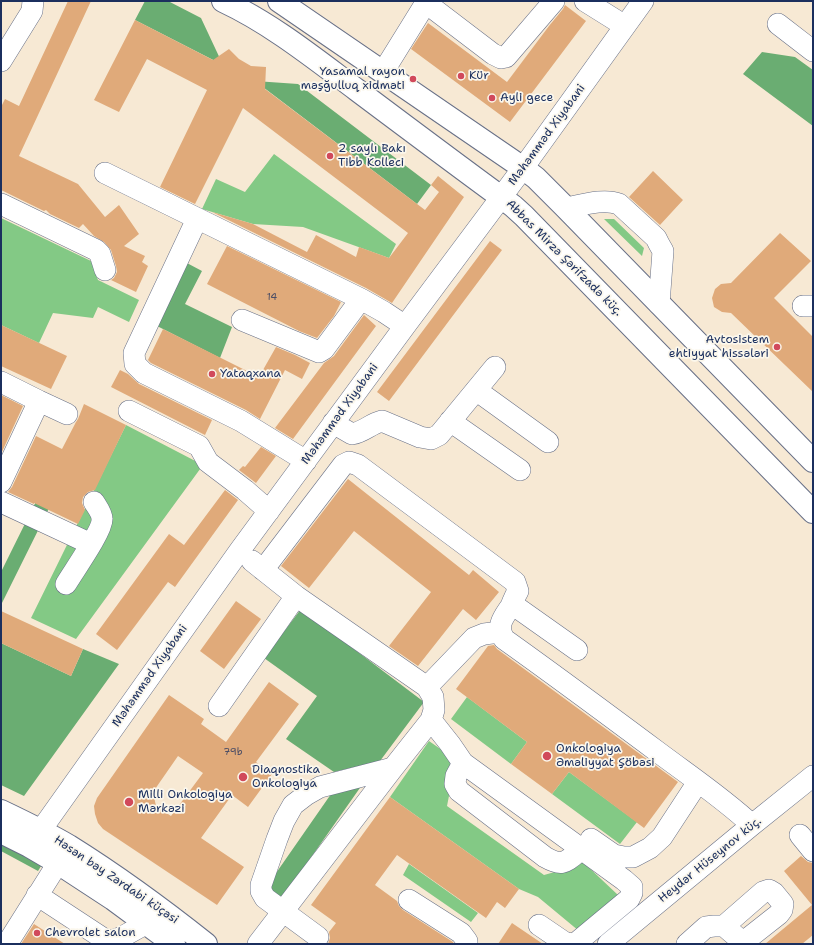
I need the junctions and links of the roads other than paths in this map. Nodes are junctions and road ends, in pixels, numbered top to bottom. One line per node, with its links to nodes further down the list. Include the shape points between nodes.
1 (33, 1): 11 (street, via 32,11)
2 (223, 1): 15 (main road, Abbas Mirzə Şərifzadə küç., via 264,23 303,50)
3 (279, 1): 12 (main road)
4 (554, 1): 7 (street, via 506,58 493,54)
5 (585, 1): 9 (street)
6 (643, 1): 9 (street, Məhəmməd Xiyabani)
7 (426, 2): 12 (street)
8 (778, 24): 10 (street)
9 (626, 26): 13 (street, Məhəmməd Xiyabani)
10 (813, 51)
11 (1, 61)
12 (383, 72): 13 (main road)
13 (524, 168): 15 (street, Məhəmməd Xiyabani); 17 (main road)
14 (105, 173): 18 (street)
15 (502, 198): 23 (street, Məhəmməd Xiyabani); 40 (main road, Abbas Mirzə Şərifzadə küç., via 524,216)
16 (1, 204): 19 (street, via 96,250 100,254)
17 (566, 208): 21 (main road); 21 (street, via 613,201 656,238 663,252)
18 (198, 219): 20 (street); 33 (street, via 134,353 135,364 144,373 241,421)
19 (105, 270)
20 (361, 299): 22 (street, via 324,349 318,352); 23 (street)
21 (659, 304): 34 (main road)
22 (242, 320)
23 (405, 326): 31 (street, Məhəmməd Xiyabani)
24 (495, 367): 26 (street)
25 (1, 382): 27 (street)
26 (476, 390): 30 (street); 32 (street)
27 (39, 401): 29 (street); 36 (street)
28 (129, 411): 39 (street, via 199,446 208,462)
29 (67, 414)
30 (450, 421): 31 (street, via 438,435 431,438 420,437 382,421 352,434); 35 (street)
31 (333, 423): 33 (street, Məhəmməd Xiyabani)
32 (548, 442)
33 (306, 461): 39 (street, Məhəmməd Xiyabani)
34 (813, 461)
35 (520, 470)
36 (1, 482)
37 (1, 502): 41 (street)
38 (94, 502): 41 (street, via 102,520)
39 (269, 511): 42 (street, Məhəmməd Xiyabani)
40 (813, 512)
41 (91, 544): 44 (street)
42 (240, 550): 43 (street); 59 (street, Məhəmməd Xiyabani)
43 (263, 570): 45 (street); 46 (street, via 336,473 349,462 358,465 515,582 518,591)
44 (66, 584)
45 (296, 596): 49 (street); 50 (street)
46 (512, 604): 47 (street, via 500,624); 48 (street)
47 (500, 632): 49 (street, via 474,638); 56 (street, via 504,639)
48 (577, 650)
49 (426, 687): 51 (street, via 433,697 434,710)
50 (219, 706)
51 (431, 720): 52 (street); 54 (street)
52 (450, 744): 53 (street); 56 (street, via 614,855 624,857 633,857 650,848 662,837)
53 (462, 763): 62 (street); 62 (street, via 455,784 459,791 545,857 560,863 567,861)
54 (392, 768): 67 (street); 67 (street, via 320,787 293,804 284,821 261,885 265,898)
55 (813, 776): 58 (street, Heydər Hüseynov küç.)
56 (698, 782): 58 (street)
57 (1, 811): 59 (main road, Həsən bəy Zərdabi küçəsi)
58 (752, 824): 72 (street, Heydər Hüseynov küç.)
59 (41, 830): 75 (main road, Həsən bəy Zərdabi küçəsi, via 124,882)
60 (1, 832): 64 (main road, Həsən bəy Zərdabi küçəsi)
61 (800, 835): 63 (street)
62 (582, 849): 78 (street, via 632,887 632,893 629,900 576,943)
63 (813, 851)
64 (58, 863): 65 (street); 68 (main road, Həsən bəy Zərdabi küçəsi)
65 (37, 895): 68 (street, via 111,940); 73 (street)
66 (409, 900): 77 (street, via 461,933)
67 (284, 912): 71 (street); 76 (street)
68 (147, 923): 74 (main road, Həsən bəy Zərdabi küçəsi)
69 (539, 925): 78 (street)
70 (724, 926): 79 (street, via 706,927)
71 (318, 937)
72 (617, 941)
73 (7, 944)
74 (174, 944)
75 (206, 944)
76 (258, 944)
77 (467, 944)
78 (570, 944)
79 (687, 944)

